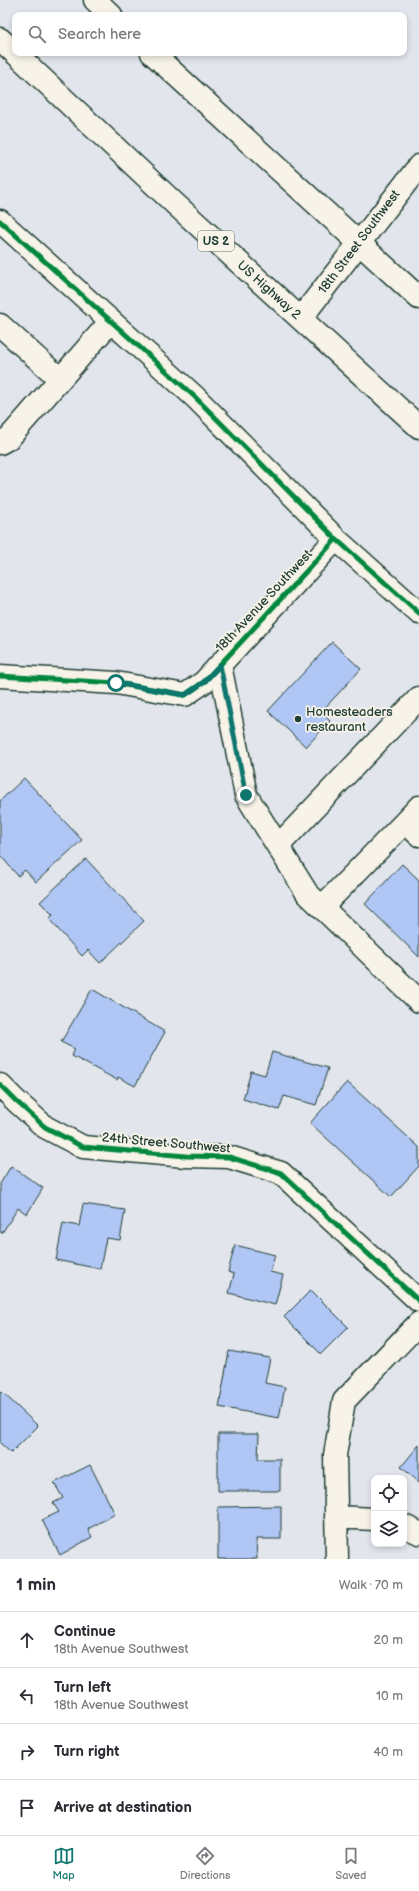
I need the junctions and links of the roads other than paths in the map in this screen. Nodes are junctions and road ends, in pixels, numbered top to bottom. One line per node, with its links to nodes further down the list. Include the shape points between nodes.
1 (95, 0): 2 (main road)
2 (108, 12)
3 (0, 39): 4 (main road, US Highway 2 / US 2)
4 (12, 50)
5 (18, 56): 11 (main road, US Highway 2 / US 2)
6 (155, 56): 9 (main road)
7 (419, 166): 9 (main road, 18th Street Southwest)
8 (0, 221): 12 (main road)
9 (358, 243): 10 (main road); 11 (main road, 18th Street Southwest)
10 (419, 298)
11 (301, 318): 15 (main road, US Highway 2 / US 2)
12 (111, 321): 14 (main road); 17 (main road, via 195,397)
13 (0, 325): 14 (main road)
14 (60, 379): 16 (main road, via 9,438)
15 (419, 427)
16 (0, 443)
17 (336, 539): 18 (main road); 19 (main road, 18th Avenue Southwest)
18 (419, 613)
19 (220, 665): 20 (main road, 18th Avenue Southwest, via 204,682 185,695 116,683); 23 (main road, via 246,795)
20 (0, 676)
21 (419, 698): 23 (main road)
22 (414, 821): 24 (main road)
23 (278, 846): 24 (main road, via 307,893)
24 (322, 907): 25 (main road)
25 (419, 1001)
26 (0, 1085): 27 (main road, 24th Street Southwest, via 45,1126 83,1147 228,1157 281,1173)
27 (419, 1301)
28 (419, 1323): 29 (main road, via 344,1400 335,1456)
29 (336, 1517): 30 (main road); 33 (main road)
30 (371, 1519)
31 (407, 1527): 32 (main road)
32 (419, 1533)
33 (336, 1559)

